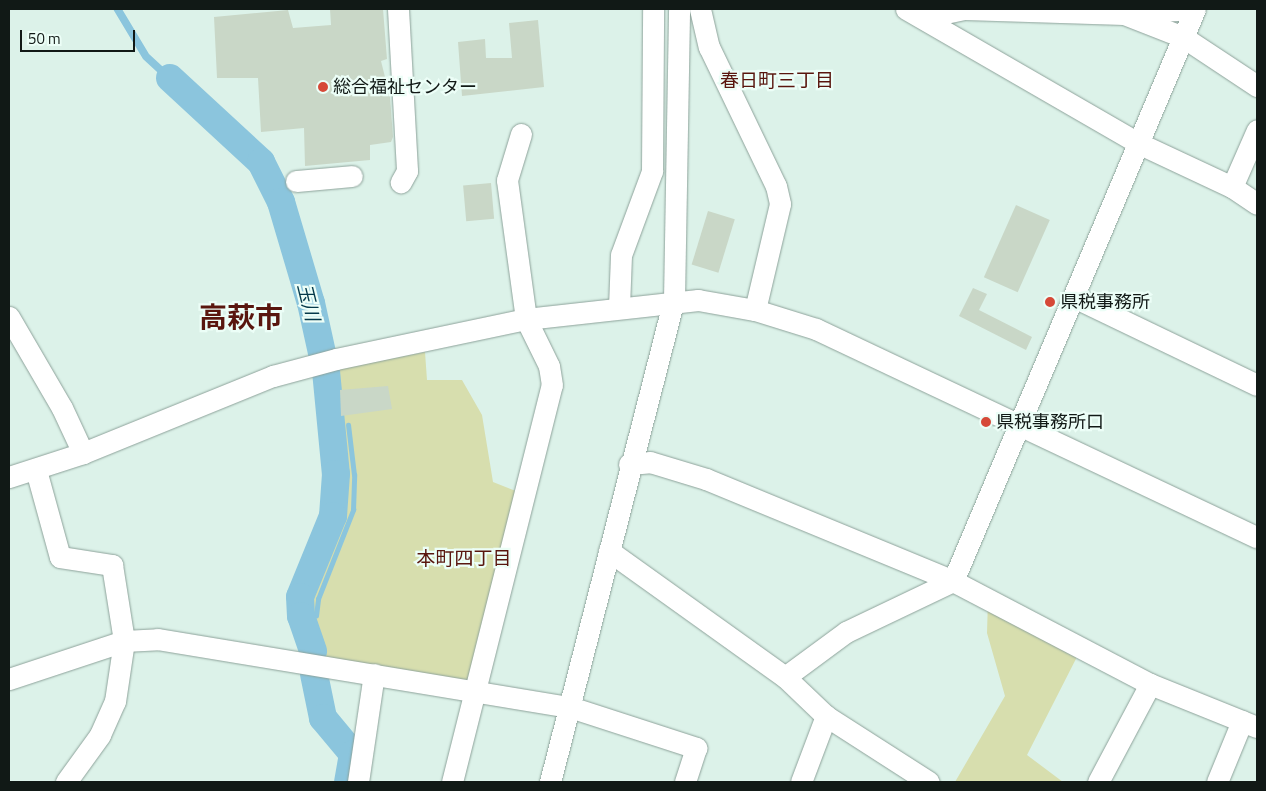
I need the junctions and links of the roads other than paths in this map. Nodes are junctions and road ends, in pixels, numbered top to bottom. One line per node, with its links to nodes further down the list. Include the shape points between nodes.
1 (398, 9): 16 (street, via 407,171)
2 (652, 9): 21 (street, via 652,171 621,254)
3 (700, 9): 22 (street, via 709,47 776,186 780,204)
4 (906, 9): 8 (street)
5 (1194, 9): 6 (street); 9 (street)
6 (1124, 14): 8 (street, via 965,9 931,16); 9 (street)
7 (679, 16): 20 (street)
8 (930, 21): 13 (street)
9 (1183, 37): 10 (street); 13 (street)
10 (1257, 86)
11 (1257, 130): 17 (street)
12 (522, 134): 24 (street, via 507,180)
13 (1138, 143): 17 (street); 19 (street)
14 (352, 176): 15 (street)
15 (296, 181)
16 (401, 182)
17 (1232, 187): 18 (street)
18 (1257, 204)
19 (1074, 297): 25 (street); 26 (street)
20 (674, 300): 21 (street); 22 (street); 28 (street)
21 (619, 307): 24 (street)
22 (755, 310): 26 (street, via 816,330)
23 (9, 317): 27 (street, via 62,408)
24 (526, 320): 27 (street, via 273,376); 39 (street, via 549,366 552,385)
25 (1257, 384)
26 (1020, 426): 31 (street); 33 (street)
27 (82, 453): 29 (street)
28 (630, 464): 32 (street); 33 (street, via 650,462 706,479)
29 (36, 470): 30 (street); 34 (street, via 60,557 112,565)
30 (9, 477)
31 (1257, 537)
32 (609, 551): 36 (street); 40 (street)
33 (952, 581): 36 (street, via 846,632); 38 (street)
34 (124, 641): 35 (street, via 158,639); 37 (street); 44 (street, via 115,701 100,735)
35 (374, 674): 39 (street); 43 (street)
36 (785, 678): 41 (street)
37 (9, 679)
38 (1150, 684): 42 (street); 50 (street)
39 (475, 689): 40 (street); 45 (street)
40 (570, 707): 46 (street); 47 (street, via 696,748)
41 (826, 716): 48 (street); 49 (street)
42 (1250, 724): 51 (street)
43 (364, 781)
44 (66, 782)
45 (452, 782)
46 (550, 782)
47 (685, 782)
48 (801, 782)
49 (929, 782)
50 (1098, 782)
51 (1217, 782)

